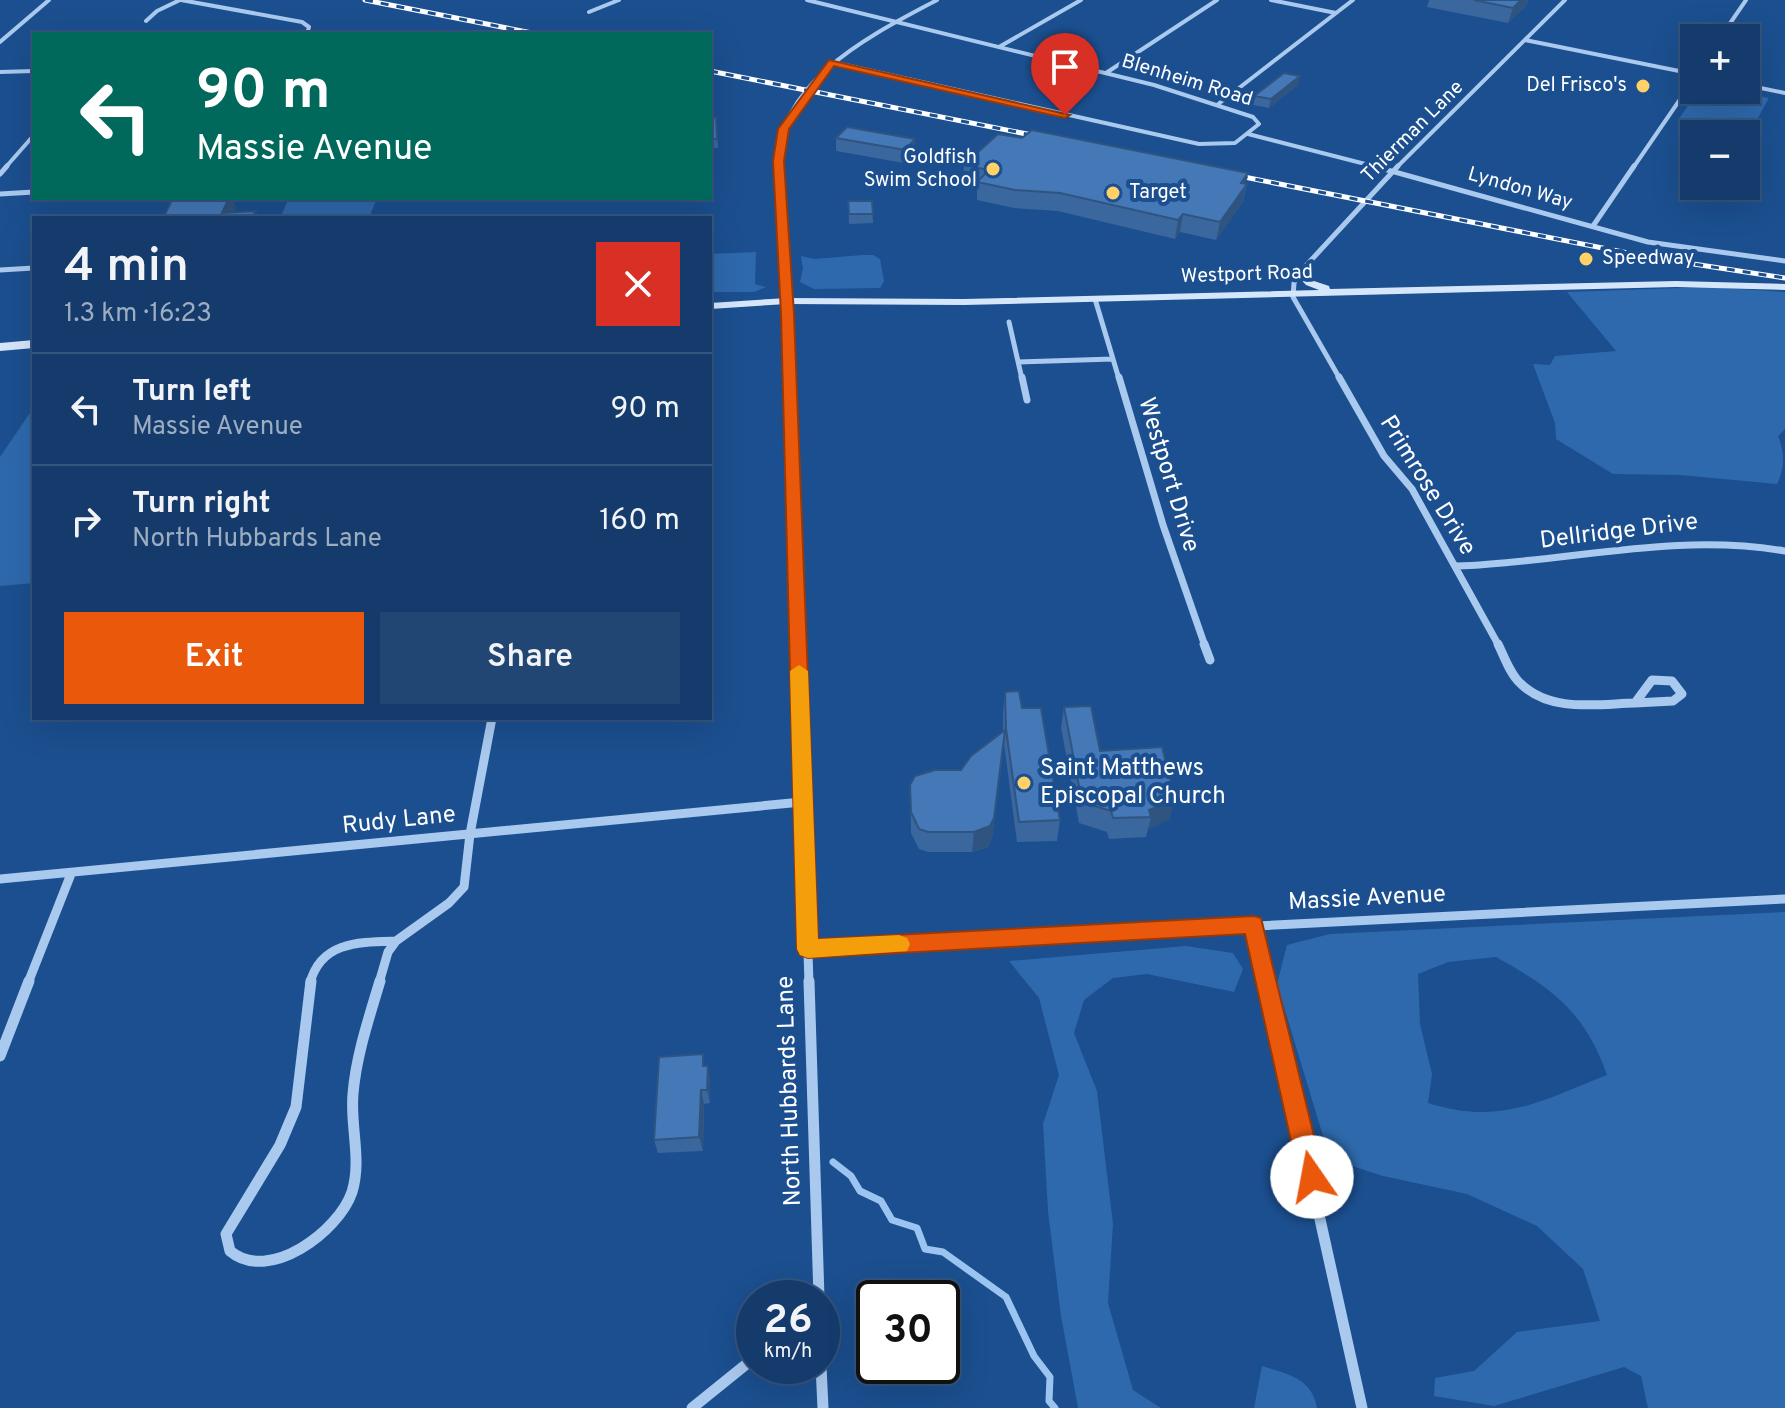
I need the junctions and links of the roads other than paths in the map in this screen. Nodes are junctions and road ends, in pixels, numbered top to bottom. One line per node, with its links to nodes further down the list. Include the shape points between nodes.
1 (49, 0): 19 (street)
2 (180, 0): 14 (street); 17 (street, via 302,22)
3 (619, 0): 12 (street)
4 (807, 0): 15 (street, Blenheim Road)
5 (937, 0): 15 (street, North Hubbards Lane)
6 (1081, 0): 20 (street)
7 (1217, 0): 24 (street)
8 (1271, 0): 13 (street)
9 (1353, 0): 13 (street)
10 (1565, 0): 18 (street, Thierman Lane)
11 (1746, 0): 16 (street)
12 (589, 12)
13 (1336, 13): 29 (street)
14 (146, 21)
15 (894, 21): 20 (street, Blenheim Road); 21 (street, North Hubbards Lane)
16 (1730, 24)
17 (308, 32)
18 (1525, 40): 25 (street); 32 (street, Thierman Lane)
19 (0, 42)
20 (999, 47): 24 (street, Blenheim Road)
21 (832, 62): 30 (street, via 1199,144 1235,143); 45 (street, North Hubbards Lane, via 788,119 781,138)
22 (32, 71): 23 (street)
23 (0, 72)
24 (1106, 73): 29 (street, Blenheim Road)
25 (1680, 74)
26 (1760, 88): 27 (street)
27 (1785, 93)
28 (1680, 98): 36 (street)
29 (1217, 105): 30 (street, Blenheim Road, via 1258,119)
30 (1248, 134): 32 (street, Lyndon Way)
31 (32, 137): 33 (street)
32 (1394, 172): 36 (street, Lyndon Way); 40 (street, Thierman Lane)
33 (0, 174)
34 (32, 192): 35 (street)
35 (0, 194)
36 (1593, 226): 37 (street, Lyndon Way, via 1670,246)
37 (1785, 261)
38 (32, 268): 39 (street)
39 (0, 270)
40 (1300, 273): 42 (main road, via 1310,283); 43 (street, Thierman Lane)
41 (1785, 287): 42 (main road, Westport Road, via 1711,283)
42 (1342, 291): 43 (main road, Westport Road)
43 (1293, 292): 44 (main road, Westport Road); 54 (street, Primrose Drive, via 1384,456 1412,489)
44 (1095, 299): 45 (main road, Westport Road); 50 (street, Westport Drive)
45 (787, 301): 46 (main road, Westport Road); 58 (street, North Hubbards Lane)
46 (712, 306)
47 (1009, 322): 51 (street)
48 (32, 344): 49 (main road)
49 (0, 347)
50 (1113, 359): 51 (street); 55 (street, Westport Drive)
51 (1018, 362): 52 (street)
52 (1027, 400)
53 (1785, 551): 54 (street, Dellridge Drive, via 1742,543 1678,542 1551,561)
54 (1457, 566): 56 (street, Primrose Drive, via 1512,675 1536,695 1558,704)
55 (1210, 660)
56 (1635, 703): 56 (street, via 1673,701 1682,694 1672,681 1652,680)
57 (492, 720): 59 (street)
58 (802, 802): 59 (street, Rudy Lane); 65 (street, North Hubbards Lane)
59 (470, 834): 60 (street, Rudy Lane); 64 (street, via 464,887)
60 (71, 874): 61 (street, Rudy Lane); 66 (street)
61 (0, 879)
62 (1785, 899): 63 (street, Massie Avenue)
63 (1254, 925): 65 (street, Massie Avenue); 72 (street)
64 (396, 941): 64 (street, via 388,952 353,1086 355,1171 348,1202 302,1246 281,1257 245,1261 233,1254 226,1234 279,1153 293,1119 311,974 339,945)
65 (808, 949): 67 (street, North Hubbards Lane)
66 (0, 1056)
67 (818, 1280)
68 (736, 1373): 70 (street)
69 (822, 1384): 71 (street)
70 (692, 1408)
71 (823, 1408)
72 (1362, 1408)

